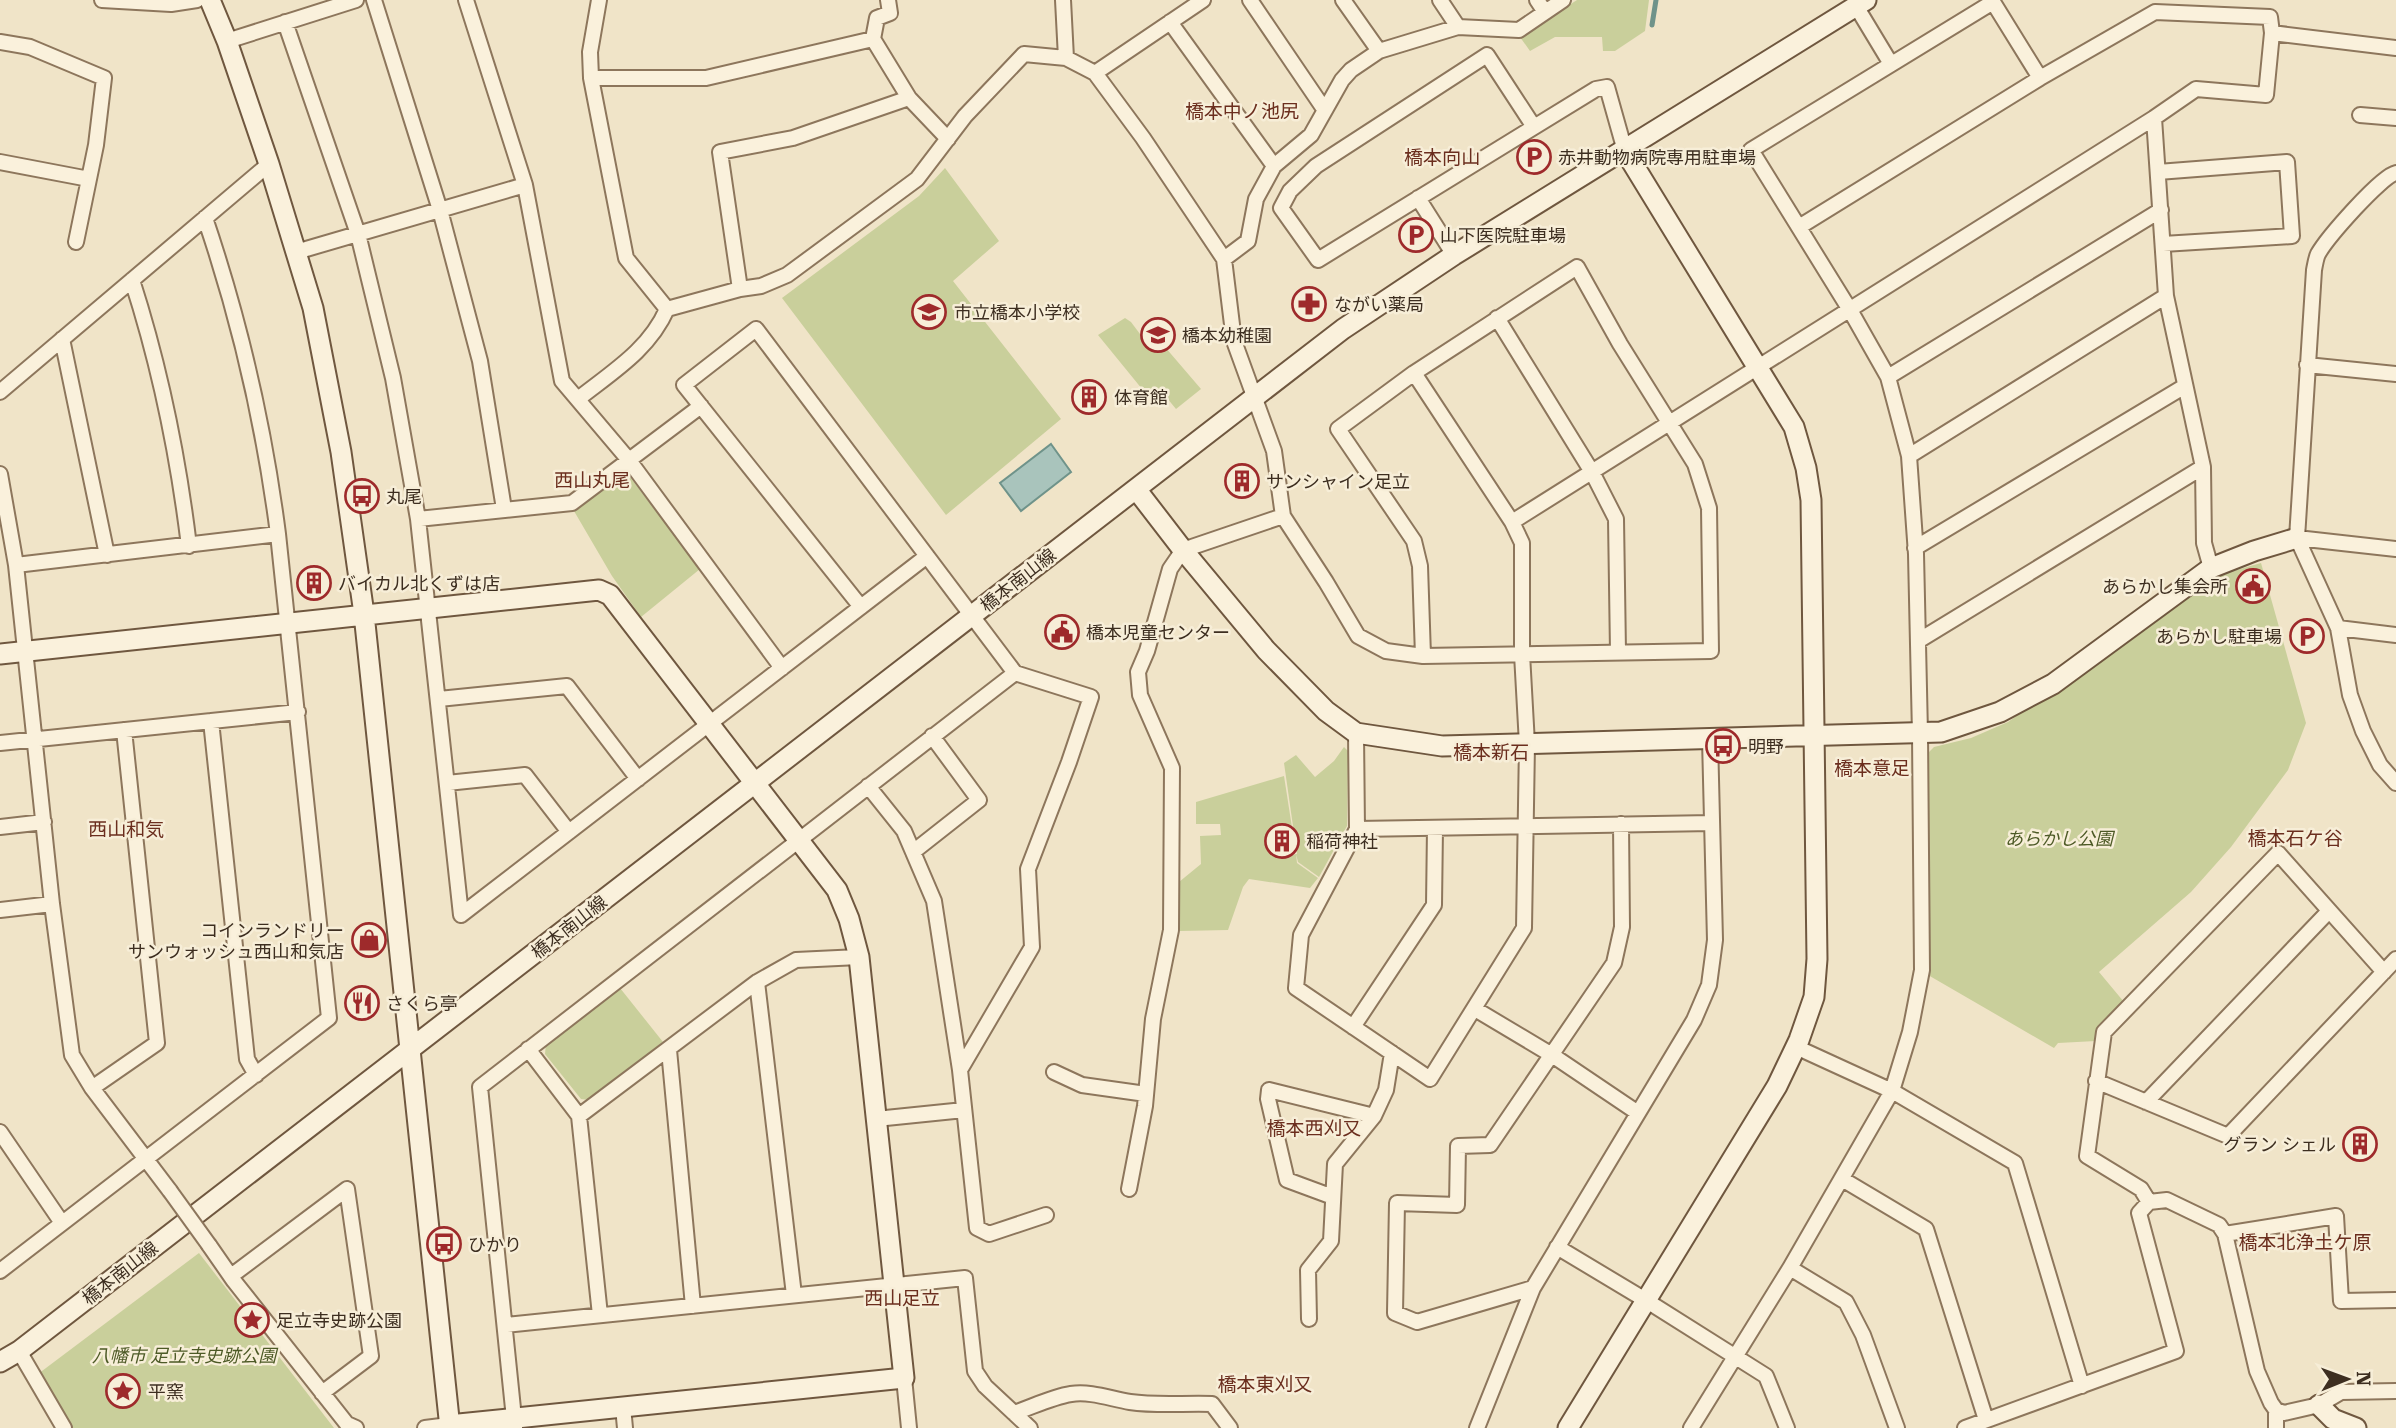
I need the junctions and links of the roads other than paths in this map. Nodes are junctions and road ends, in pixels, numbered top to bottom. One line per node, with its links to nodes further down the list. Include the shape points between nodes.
1 (102, 0): 15 (street)
2 (197, 0): 15 (street, via 170,4)
3 (210, 0): 24 (street)
4 (356, 0): 19 (street)
5 (374, 0): 49 (street)
6 (466, 0): 47 (street)
7 (599, 0): 31 (street, via 590,52)
8 (888, 0): 23 (street, via 890,13 877,18)
9 (1063, 0): 28 (street)
10 (1203, 0): 20 (street)
11 (1250, 0): 34 (street)
12 (1343, 0): 27 (street)
13 (1440, 0): 21 (street)
14 (1563, 0): 18 (street)
15 (137, 1)
16 (1995, 1): 29 (street); 32 (street)
17 (1861, 3): 29 (street); 40 (street, 橋本南山線)
18 (1541, 6): 21 (street, via 1518,30)
19 (285, 22): 24 (street); 53 (street)
20 (1170, 22): 30 (street); 43 (street)
21 (1458, 27): 27 (street)
22 (2272, 33): 26 (street); 32 (street, via 2270,17 2155,12); 36 (street, via 2266,95 2196,89)
23 (873, 39): 31 (street, via 706,78); 33 (street)
24 (227, 41): 42 (street)
25 (0, 42): 46 (street, via 30,47 104,78)
26 (2396, 48)
27 (1379, 51): 34 (street, via 1351,70)
28 (1066, 58): 30 (street); 39 (street, via 1024,54)
29 (1891, 64): 52 (street, via 1751,150)
30 (1095, 73): 58 (street)
31 (591, 78): 62 (street, via 626,258)
32 (2040, 78): 52 (street)
33 (909, 98): 39 (street); 60 (street, via 793,138 720,152)
34 (1324, 109): 43 (street, via 1311,135)
35 (2360, 115): 37 (street)
36 (2154, 118): 44 (street); 63 (street)
37 (2396, 118)
38 (1534, 127): 40 (street, via 1596,89 1607,87); 48 (street); 48 (street, via 1487,55 1316,166 1290,191 1281,208 1318,260)
39 (948, 139): 60 (street, via 917,179 787,275)
40 (1625, 151): 57 (street, 橋本南山線); 67 (street)
41 (0, 162): 46 (street)
42 (269, 163): 51 (street); 56 (street)
43 (1273, 166): 58 (street, via 1256,199 1248,241)
44 (2158, 172): 50 (street); 55 (street, via 2287,162 2292,236)
45 (2396, 173): 66 (street, via 2389,174 2364,198 2319,254)
46 (89, 179): 54 (street)
47 (525, 185): 49 (street); 74 (street, via 562,381)
48 (1418, 198): 57 (street)
49 (440, 210): 53 (street); 84 (street, via 480,361)
50 (2161, 210): 55 (street); 70 (street)
51 (205, 218): 59 (street); 88 (street, via 257,402)
52 (1799, 227): 63 (street)
53 (358, 234): 56 (street); 86 (street, via 393,378)
54 (76, 242)
55 (2163, 244): 61 (street)
56 (296, 252): 100 (street, via 313,308 341,452)
57 (1454, 255): 73 (street, 橋本南山線, via 1343,329)
58 (1224, 259): 73 (street, via 1234,341)
59 (132, 280): 65 (street); 90 (street, via 169,415)
60 (740, 289): 62 (street)
61 (2166, 296): 71 (street); 77 (street)
62 (667, 309): 74 (street, via 639,351)
63 (1850, 310): 67 (street); 70 (street)
64 (1497, 318): 68 (street); 76 (street, via 1577,267); 80 (street)
65 (62, 339): 72 (street); 94 (street)
66 (2306, 365): 69 (street); 89 (street)
67 (1759, 367): 76 (street); 121 (street, via 1794,428 1810,489)
68 (1414, 373): 87 (street); 110 (street, via 1338,429 1414,541 1420,566)
69 (2396, 374)
70 (1888, 377): 77 (street)
71 (2185, 386): 79 (street); 91 (street)
72 (0, 392)
73 (1255, 397): 82 (street, 橋本南山線); 85 (street, via 1274,451)
74 (578, 399): 78 (street)
75 (701, 406): 78 (street); 95 (street, via 684,385 756,329); 99 (street)
76 (1671, 422): 80 (street); 107 (street, via 1696,464 1709,508 1711,651)
77 (1909, 456): 91 (street)
78 (628, 459): 84 (street, via 572,503); 111 (street)
79 (2203, 467): 97 (street, via 2204,543); 105 (street)
80 (1591, 472): 87 (street); 107 (street, via 1616,519)
81 (0, 474): 83 (street)
82 (1136, 489): 93 (street); 101 (street, 橋本南山線)
83 (3, 503): 96 (street)
84 (505, 509): 86 (street)
85 (1283, 516): 93 (street); 110 (street, via 1358,636 1386,651)
86 (418, 519): 98 (street)
87 (1512, 522): 109 (street, via 1522,543)
88 (278, 534): 90 (street); 102 (street)
89 (2297, 538): 92 (street); 97 (street); 103 (street)
90 (189, 546): 94 (street)
91 (1915, 548): 105 (street)
92 (2396, 549)
93 (1183, 550): 118 (street, via 1266,650 1326,711); 162 (street, via 1170,569 1138,672 1140,695 1172,768 1171,930 1153,1020)
94 (107, 555): 96 (street)
95 (928, 556): 99 (street); 101 (street)
96 (16, 565): 106 (street)
97 (2211, 568): 119 (street, via 2053,684 2000,712 1941,732)
98 (429, 607): 100 (street); 113 (street); 116 (street, via 599,590 610,596)
99 (861, 607): 111 (street)
100 (364, 614): 102 (street); 151 (street)
101 (972, 616): 112 (street); 128 (street, 橋本南山線)
102 (288, 623): 106 (street); 114 (street)
103 (2337, 628): 104 (street); 129 (street, via 2350,695 2363,731 2380,765)
104 (2396, 635)
105 (1918, 641): 119 (street)
106 (25, 652): 108 (street); 123 (street)
107 (1618, 652): 109 (street)
108 (0, 654)
109 (1522, 654): 110 (street); 125 (street)
110 (1423, 656)
111 (782, 668): 116 (street)
112 (1015, 673): 120 (street); 156 (street, via 1091,697 1028,869 1032,947)
113 (439, 699): 126 (street, via 567,686); 127 (street)
114 (298, 712): 115 (street); 158 (street, via 330,1018)
115 (211, 721): 117 (street); 158 (street, via 247,1059)
116 (710, 723): 126 (street); 128 (street)
117 (124, 730): 123 (street); 160 (street, via 157,1043)
118 (1356, 733): 125 (street, via 1442,746); 137 (street)
119 (1920, 734): 121 (street); 161 (street, via 1922,970)
120 (932, 736): 130 (street); 140 (street, via 979,800)
121 (1814, 736): 122 (street); 150 (street, via 1817,959 1814,997)
122 (1710, 738): 125 (street); 132 (street)
123 (35, 739): 124 (street); 131 (street)
124 (0, 743)
125 (1527, 744): 134 (street)
126 (638, 779): 138 (street)
127 (447, 783): 138 (street, via 525,775); 138 (street, via 461,915)
128 (755, 783): 139 (street); 151 (street, 橋本南山線)
129 (2396, 783)
130 (868, 786): 139 (street); 140 (street, via 904,831)
131 (44, 822): 135 (street); 141 (street)
132 (1712, 823): 133 (street); 165 (street, via 1715,940 1709,985 1694,1020)
133 (1621, 824): 134 (street); 155 (street, via 1622,927 1614,963)
134 (1527, 826): 136 (street); 148 (street, via 1524,928)
135 (0, 827)
136 (1435, 828): 137 (street); 149 (street, via 1434,905)
137 (1357, 829): 149 (street, via 1301,935 1296,988)
138 (569, 832)
139 (798, 839): 144 (street, via 837,890); 152 (street)
140 (913, 852): 156 (street, via 934,901)
141 (52, 904): 142 (street); 160 (street, via 72,1055)
142 (0, 910)
143 (2329, 911): 146 (street); 159 (street, via 2278,853 2104,1032); 163 (street)
144 (859, 957): 147 (street, via 796,960); 168 (street)
145 (2396, 959): 146 (street)
146 (2384, 972): 163 (street, via 2228,1136)
147 (757, 982): 153 (street); 184 (street)
148 (1475, 1009): 154 (street, via 1430,1079); 155 (street)
149 (1353, 1027): 154 (street)
150 (1796, 1047): 161 (street); 186 (street)
151 (410, 1049): 191 (street, 橋本南山線); 204 (street)
152 (528, 1049): 166 (street); 190 (street, via 480,1087)
153 (669, 1050): 166 (street); 187 (street)
154 (1392, 1053): 167 (street, via 1386,1090)
155 (1552, 1055): 165 (street); 183 (street, via 1490,1146 1458,1146 1457,1205 1397,1203 1395,1313 1417,1322)
156 (960, 1070): 164 (street)
157 (1054, 1072): 162 (street, via 1082,1084)
158 (256, 1075): 170 (street)
159 (2096, 1081): 163 (street); 174 (street, via 2087,1156 2141,1189)
160 (92, 1088): 170 (street)
161 (1892, 1091): 171 (street); 195 (street, via 2015,1163)
162 (1146, 1094): 172 (street)
163 (2146, 1102)
164 (964, 1110): 168 (street); 175 (street, via 977,1228 989,1234)
165 (1639, 1113): 178 (street)
166 (579, 1116): 188 (street)
167 (1374, 1116): 173 (street, via 1335,1164); 173 (street, via 1269,1090 1287,1180)
168 (876, 1119): 182 (street)
169 (0, 1132): 176 (street)
170 (147, 1158): 176 (street); 181 (street, bridge)
171 (1842, 1179): 179 (street); 202 (street, via 1926,1229)
172 (1129, 1189)
173 (1333, 1197): 189 (street, via 1331,1241 1308,1270)
174 (2149, 1202): 177 (street, via 2167,1200 2220,1225); 195 (street, via 2139,1213 2176,1351)
175 (1046, 1215)
176 (62, 1223): 180 (street)
177 (2225, 1234): 185 (street, via 2336,1216 2341,1301); 200 (street, via 2257,1371)
178 (1557, 1247): 183 (street); 186 (street)
179 (1790, 1268): 192 (street); 216 (street, via 1846,1302)
180 (0, 1271)
181 (231, 1276): 197 (street); 197 (street, via 347,1189 371,1356)
182 (894, 1285): 184 (street); 194 (street); 201 (street, via 965,1278 975,1371)
183 (1533, 1288): 212 (street)
184 (794, 1295): 187 (street)
185 (2396, 1300)
186 (1647, 1301): 192 (street); 213 (street)
187 (693, 1306): 188 (street)
188 (600, 1315): 190 (street)
189 (1309, 1319)
190 (505, 1325): 203 (street)
191 (19, 1351): 193 (street, 橋本南山線); 205 (street)
192 (1735, 1356): 214 (street); 215 (street, via 1766,1376)
193 (0, 1362)
194 (904, 1378): 199 (street); 209 (street)
195 (2082, 1385): 202 (street)
196 (2396, 1391): 198 (street, via 2341,1392)
197 (322, 1393): 206 (street, via 347,1424)
198 (2319, 1405): 200 (street, via 2284,1413); 219 (street, via 2333,1419)
199 (623, 1407): 203 (street); 208 (street)
200 (2276, 1410): 218 (street)
201 (1014, 1413): 210 (street); 211 (street, via 1071,1394 1093,1394 1164,1405 1212,1404)
202 (1986, 1420): 217 (street)
203 (515, 1423): 204 (street)
204 (449, 1427): 207 (street)
205 (64, 1428)
206 (356, 1428)
207 (425, 1428)
208 (625, 1428)
209 (909, 1428)
210 (1030, 1428)
211 (1230, 1428)
212 (1476, 1428)
213 (1569, 1428)
214 (1691, 1428)
215 (1787, 1428)
216 (1897, 1428)
217 (1965, 1428)
218 (2276, 1428)
219 (2356, 1428)

